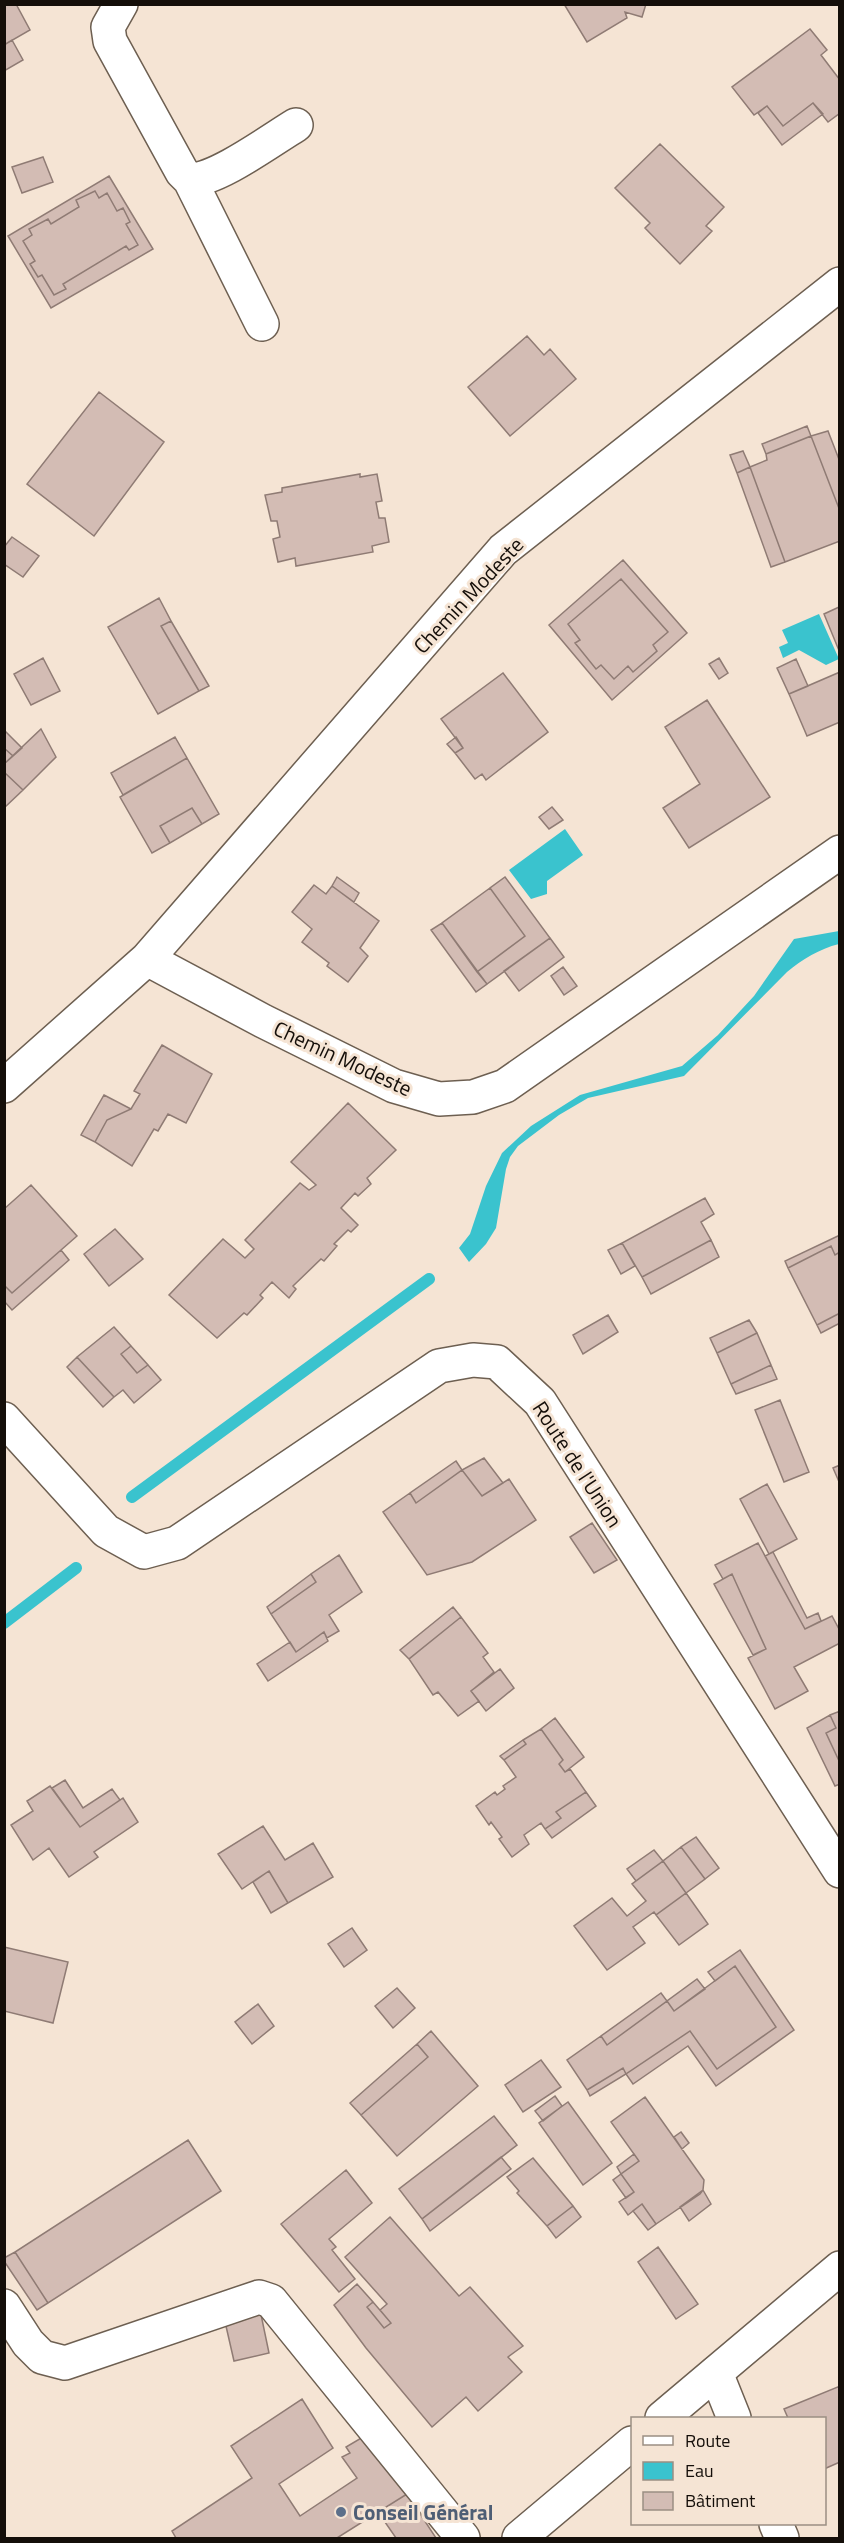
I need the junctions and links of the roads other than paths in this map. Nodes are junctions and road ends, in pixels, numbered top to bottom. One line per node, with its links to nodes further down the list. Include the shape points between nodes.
1 (121, 4): 3 (street, via 108,27 110,41)
2 (296, 125): 3 (street, via 221,170)
3 (190, 180): 5 (street)
4 (840, 284): 7 (street, Chemin Modeste, via 503,550)
5 (262, 324)
6 (840, 852): 7 (street, Chemin Modeste, via 505,1086 473,1097 439,1099 394,1086)
7 (147, 959): 8 (street, Chemin Modeste)
8 (4, 1086)
9 (4, 1419): 10 (street, Route de l'Union, via 106,1531 144,1552 177,1543 439,1366 473,1360 497,1362 540,1402)
10 (840, 1871)
11 (840, 2268): 13 (street)
12 (4, 2306): 17 (street, via 42,2357 65,2363 259,2297 271,2301)
13 (716, 2373): 14 (street); 15 (street)
14 (663, 2417)
15 (734, 2417)
16 (631, 2445): 18 (street)
17 (463, 2538)
18 (519, 2538)

